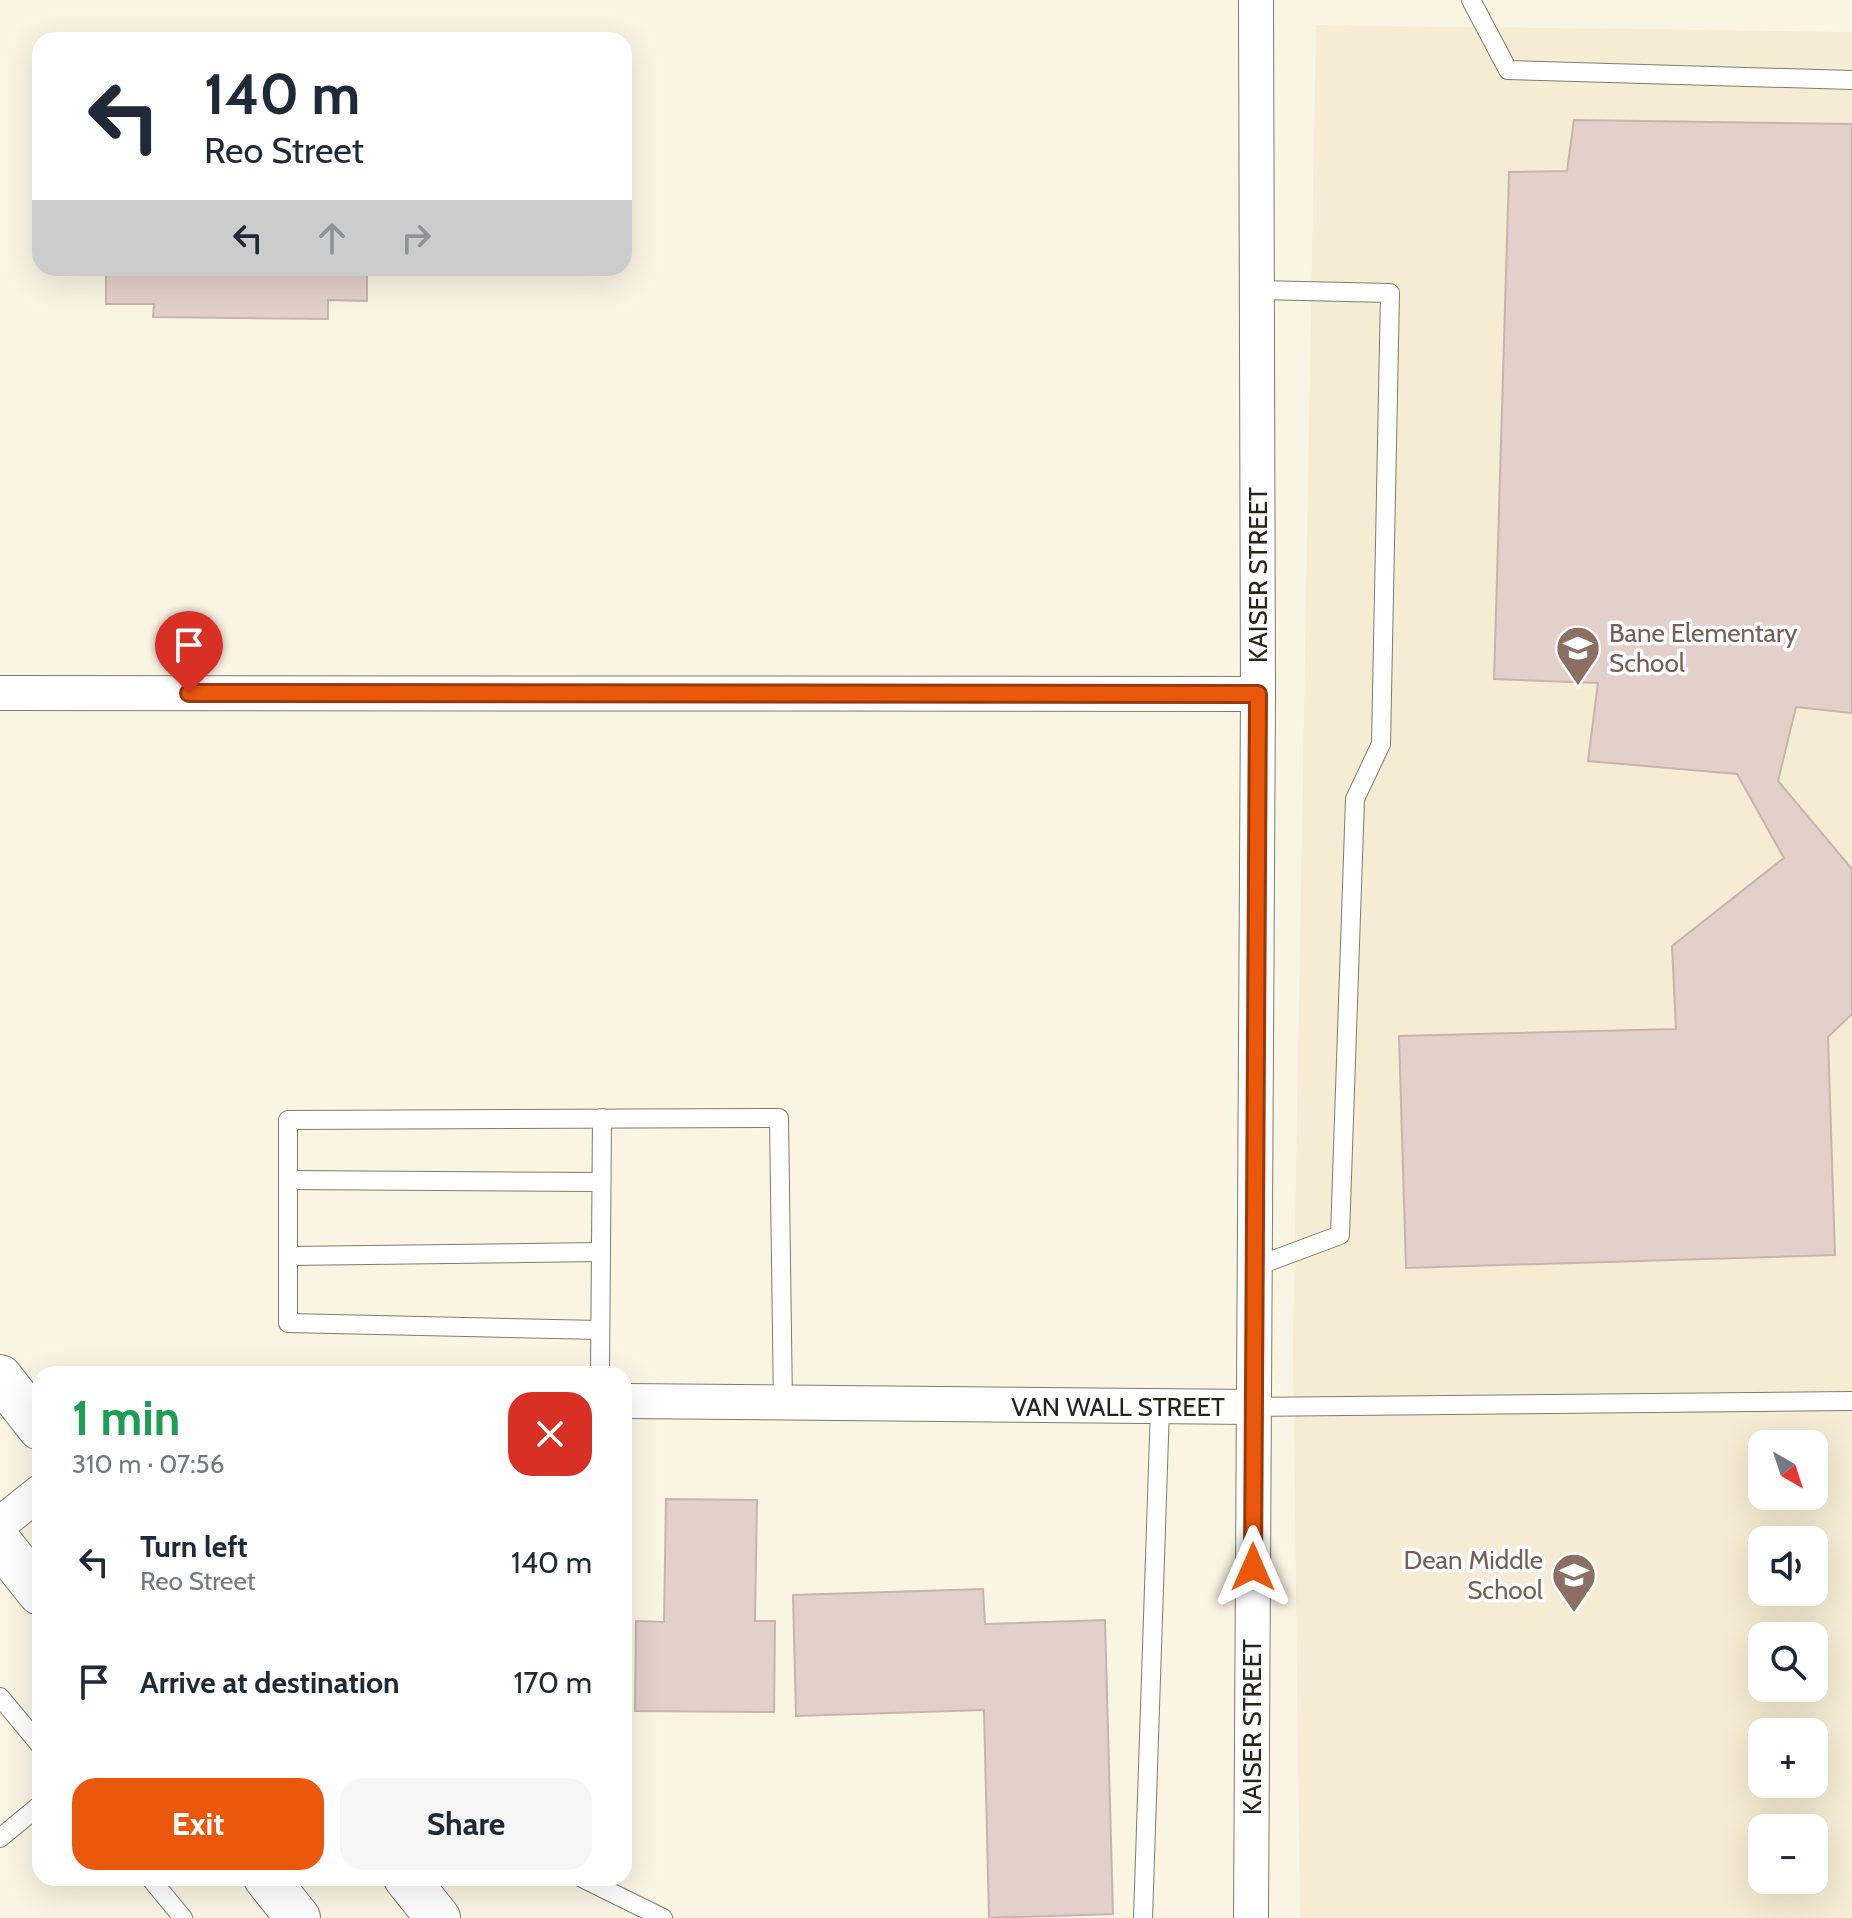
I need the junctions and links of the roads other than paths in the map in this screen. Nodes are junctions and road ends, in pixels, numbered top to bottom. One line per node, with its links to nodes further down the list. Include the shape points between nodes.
1 (1256, 0): 4 (street, KAISER STREET)
2 (1471, 0): 3 (lane, via 1508,70)
3 (1852, 80)
4 (1257, 290): 6 (street, KAISER STREET); 12 (lane, via 1390,293 1381,744 1355,799 1340,1235)
5 (0, 693): 6 (street)
6 (1258, 694): 12 (street, KAISER STREET)
7 (602, 1118): 8 (lane, via 288,1120); 9 (lane); 18 (lane, via 779,1118)
8 (288, 1180): 9 (lane); 11 (lane)
9 (601, 1182): 10 (lane)
10 (600, 1252): 11 (lane); 13 (lane)
11 (288, 1256): 13 (lane, via 288,1323)
12 (1254, 1267): 20 (street, KAISER STREET)
13 (599, 1330): 14 (lane)
14 (600, 1366)
15 (0, 1377): 21 (main road)
16 (632, 1401): 18 (street, VAN WALL STREET)
17 (1852, 1401): 20 (lane, VAN WALL STREET)
18 (783, 1405): 19 (street, VAN WALL STREET)
19 (1160, 1407): 20 (street, VAN WALL STREET); 38 (lane)
20 (1253, 1407): 39 (street, KAISER STREET)
21 (32, 1418)
22 (32, 1498): 23 (street)
23 (0, 1524)
24 (0, 1543): 25 (main road)
25 (32, 1583)
26 (0, 1697): 27 (lane)
27 (32, 1735)
28 (32, 1812): 29 (lane)
29 (0, 1838)
30 (157, 1886): 34 (lane)
31 (272, 1886): 35 (main road)
32 (412, 1886): 36 (main road)
33 (598, 1886): 37 (lane)
34 (183, 1918)
35 (298, 1918)
36 (438, 1918)
37 (663, 1918)
38 (1143, 1918)
39 (1251, 1918)

